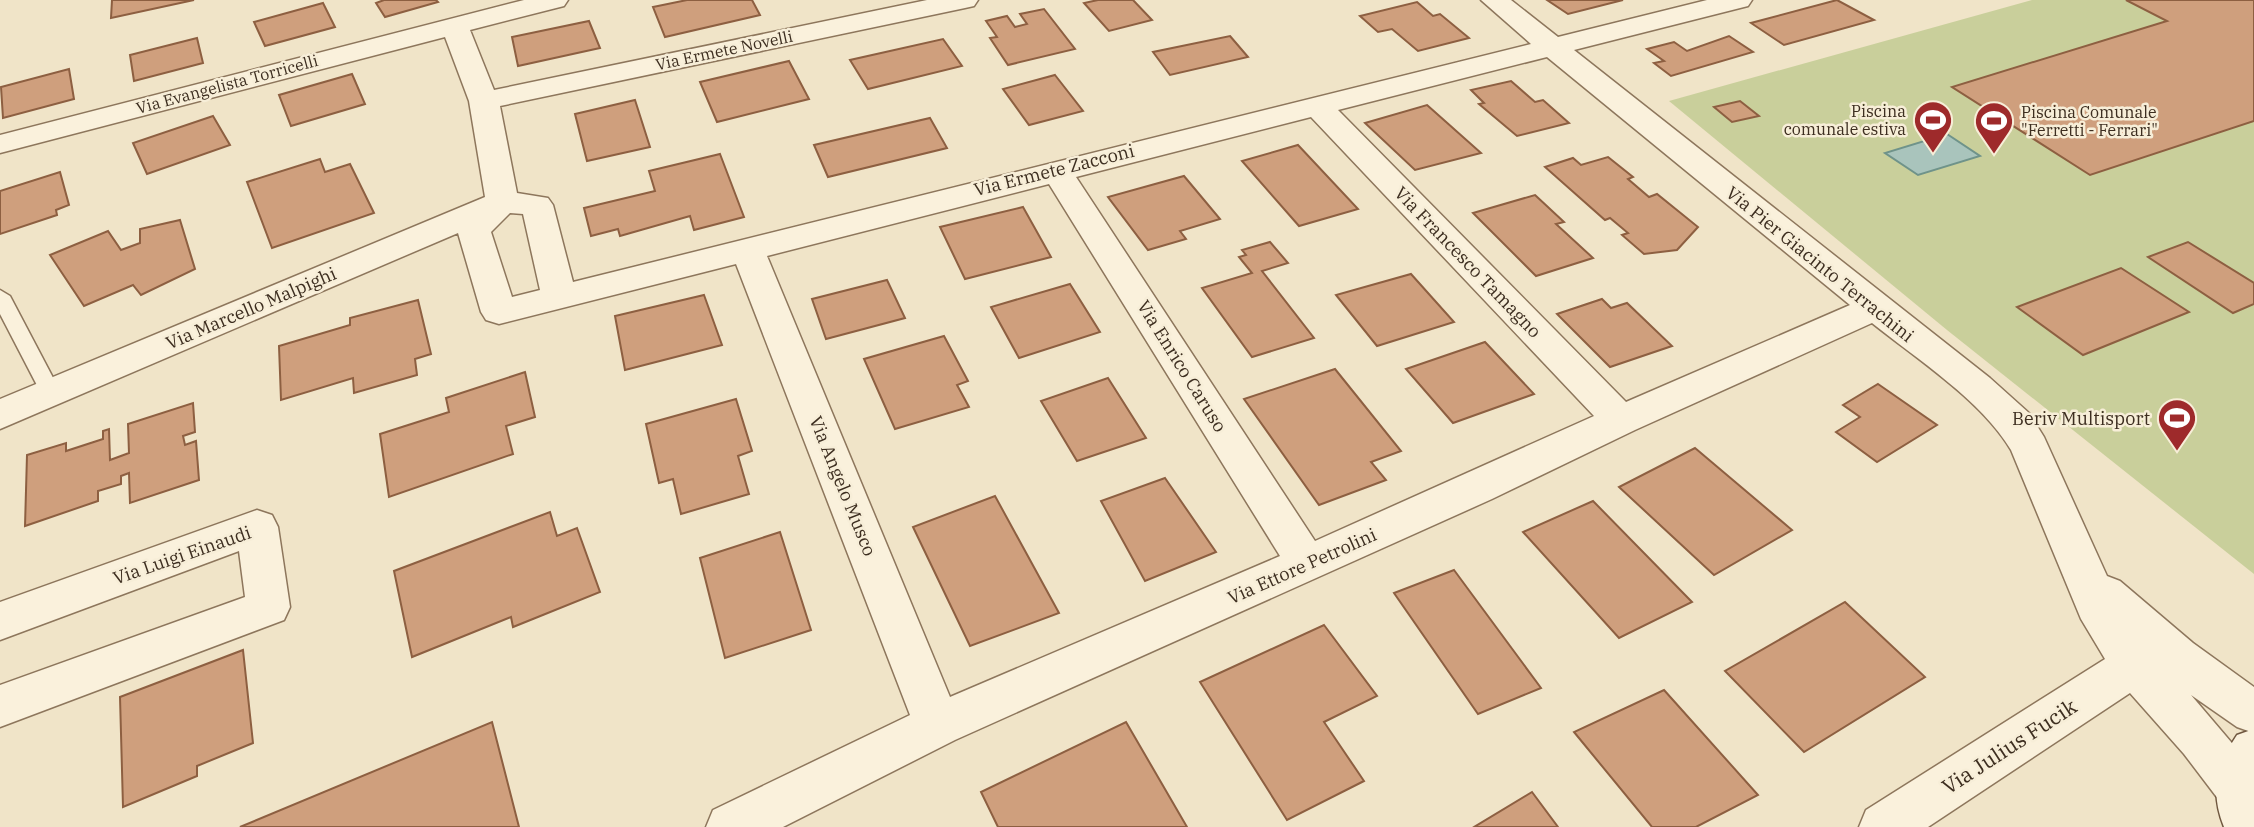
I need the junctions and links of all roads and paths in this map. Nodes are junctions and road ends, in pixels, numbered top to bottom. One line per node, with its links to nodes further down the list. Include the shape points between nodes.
1 (555, 0): 5 (street, Via Evangelista Torricelli)
2 (965, 0): 7 (street, Via Ermete Novelli)
3 (1494, 0): 6 (street, Via Pier Giacinto Terrachini)
4 (1739, 0): 6 (street, Via Ermete Zacconi)
5 (453, 25): 7 (street); 9 (street, Via Evangelista Torricelli)
6 (1550, 47): 8 (street, Via Ermete Zacconi); 15 (street, Via Pier Giacinto Terrachini)
7 (484, 101): 11 (street)
8 (1315, 104): 10 (street, Via Ermete Zacconi); 18 (street, Via Francesco Tamagno)
9 (0, 144)
10 (1056, 170): 12 (street, Via Ermete Zacconi); 19 (street, Via Enrico Caruso)
11 (502, 202): 13 (street, via 537,205); 13 (street, Via Ermete Zacconi, via 474,230 499,312); 16 (street, Via Marcello Malpighi)
12 (747, 248): 13 (street, Via Ermete Zacconi); 25 (street, Via Angelo Musco)
13 (559, 295)
14 (0, 296): 16 (lane)
15 (1874, 308): 18 (street, Via Ettore Petrolini); 20 (street, Via Pier Giacinto Terrachini, via 2015,423 2030,447)
16 (51, 393): 17 (street, Via Marcello Malpighi)
17 (0, 415)
18 (1621, 420): 19 (street, Via Ettore Petrolini)
19 (1307, 563): 25 (street, Via Ettore Petrolini)
20 (2086, 576): 22 (street, Via Pier Giacinto Terrachini, via 2103,619); 24 (street, Via Pier Giacinto Terrachini, via 2172,656)
21 (0, 621): 23 (street, Via Luigi Einaudi, via 257,527 268,607)
22 (2134, 665): 26 (street, Via Pier Giacinto Terrachini); 28 (street, Via Julius Fucik)
23 (0, 706)
24 (2254, 712)
25 (938, 725): 27 (street, Via Ettore Petrolini)
26 (2247, 789)
27 (731, 827)
28 (1884, 827)

